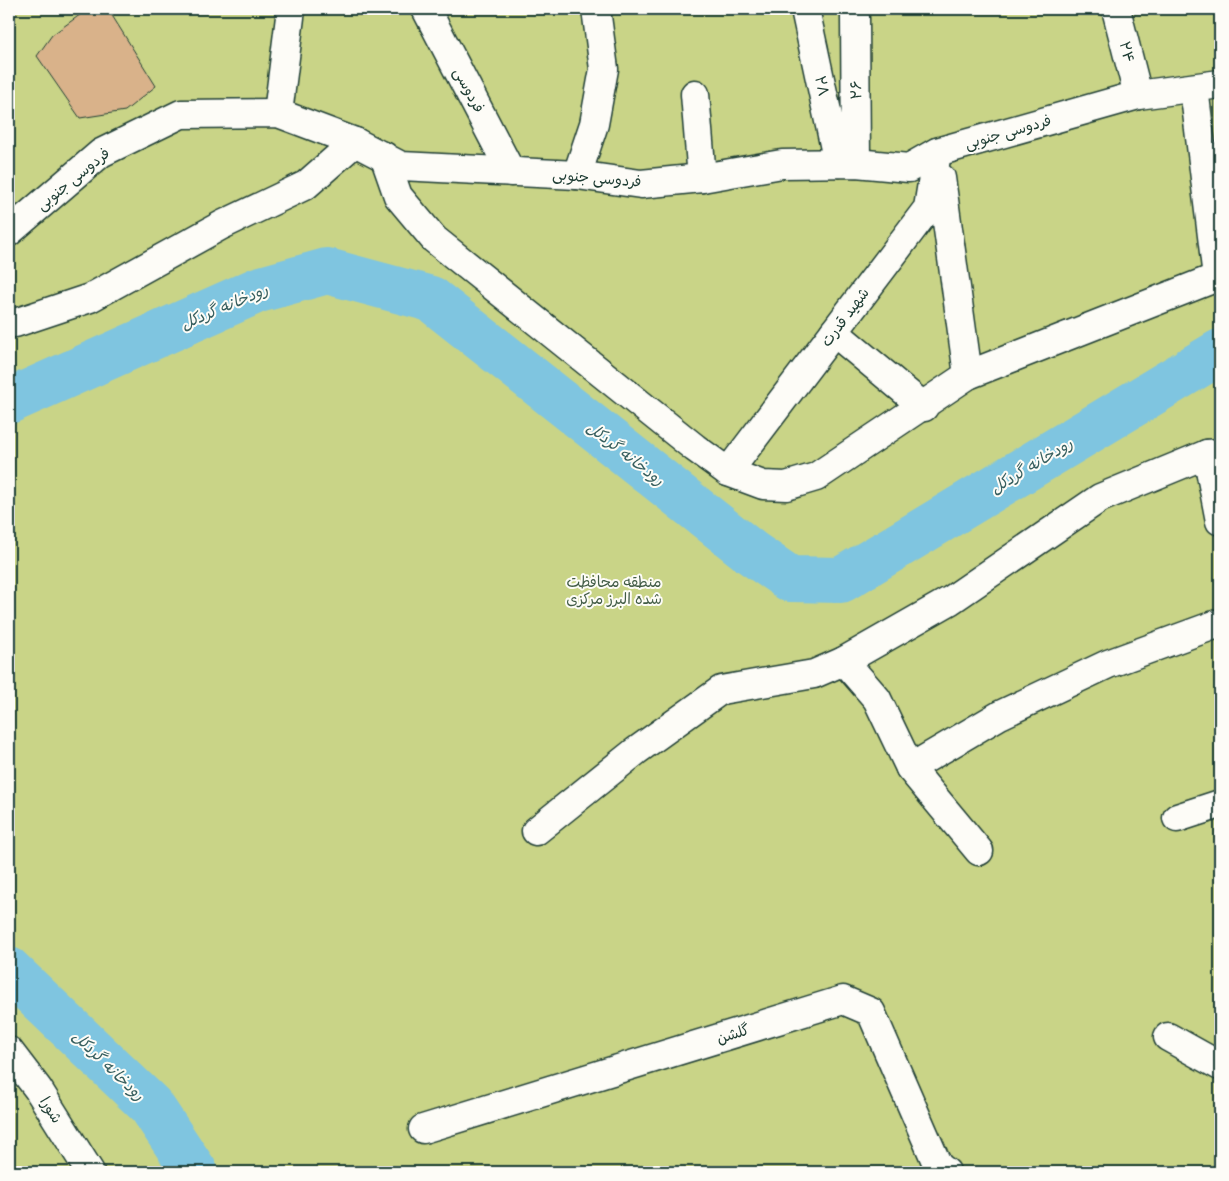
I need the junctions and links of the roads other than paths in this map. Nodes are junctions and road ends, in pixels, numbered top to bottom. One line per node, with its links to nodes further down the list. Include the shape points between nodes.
1 (291, 9): 11 (street)
2 (426, 9): 16 (street, فردوسی)
3 (596, 9): 17 (street, via 604,70 594,124)
4 (805, 9): 15 (street, ۲۸)
5 (1116, 9): 10 (street, ۲۴)
6 (855, 17): 15 (street, ۲۶)
7 (1220, 84): 8 (street, فردوسی جنوبی)
8 (1194, 88): 10 (street, فردوسی جنوبی); 20 (street)
9 (695, 94): 18 (street)
10 (1138, 95): 13 (street, فردوسی جنوبی)
11 (278, 113): 12 (street, فردوسی جنوبی); 19 (street, فردوسی جنوبی, via 181,114 101,153)
12 (355, 142): 14 (street, فردوسی جنوبی); 21 (street, via 306,185 222,225 90,298 15,323)
13 (938, 152): 15 (street, فردوسی جنوبی, via 909,168); 22 (street, شهید قدرت, via 928,208); 23 (street)
14 (384, 156): 16 (street, فردوسی جنوبی, via 401,166); 26 (street, via 398,196 434,240)
15 (847, 163): 18 (street, فردوسی جنوبی, via 782,164)
16 (511, 172): 17 (street, فردوسی جنوبی)
17 (577, 174): 18 (street, فردوسی جنوبی, via 641,184)
18 (702, 178)
19 (9, 232)
20 (1219, 276): 23 (street)
21 (9, 321)
22 (834, 332): 24 (street); 26 (street, شهید قدرت)
23 (968, 375): 24 (street)
24 (924, 407): 26 (street, via 816,476 786,486 763,485)
25 (1213, 453): 27 (street); 29 (street, via 1100,498 951,600)
26 (728, 472)
27 (1220, 521)
28 (1220, 623): 30 (street, via 1108,664 1000,715)
29 (844, 661): 30 (street, via 877,699); 33 (street, via 814,674 721,690 636,751)
30 (910, 768): 34 (street)
31 (1220, 804): 32 (street)
32 (1177, 818)
33 (536, 831)
34 (979, 851)
35 (1168, 1037): 37 (street)
36 (9, 1050): 39 (street, شورا, via 38,1089)
37 (1220, 1066)
38 (423, 1129): 40 (street, گلشن, via 843,1000 871,1012 938,1166)
39 (90, 1172)
40 (946, 1172)

